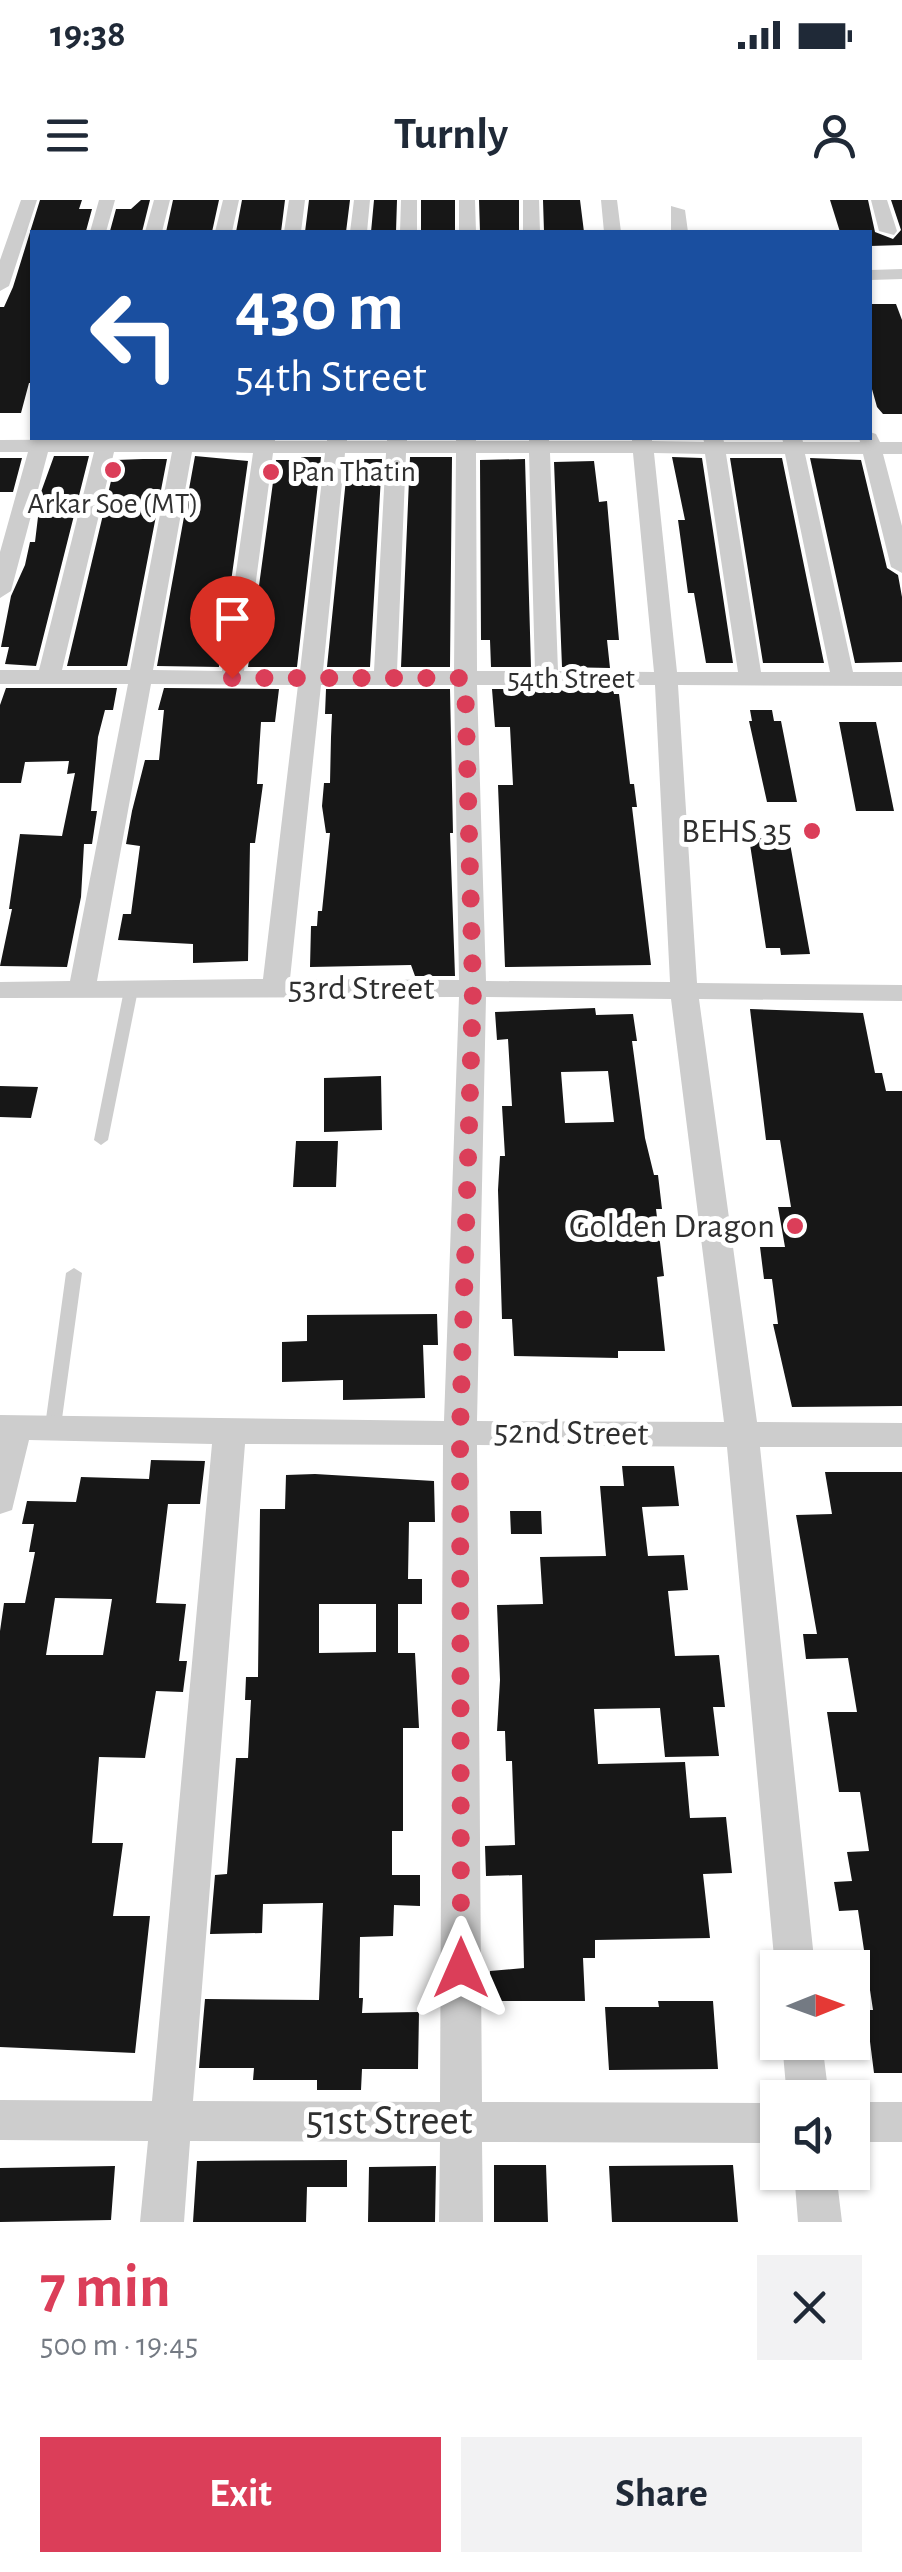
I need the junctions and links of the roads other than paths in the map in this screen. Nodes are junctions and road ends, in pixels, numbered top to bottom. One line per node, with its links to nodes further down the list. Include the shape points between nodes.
1 (29, 200): 26 (street)
2 (107, 200): 13 (street)
3 (162, 200): 14 (street)
4 (232, 200): 15 (street)
5 (298, 200): 16 (street)
6 (362, 200): 17 (street)
7 (410, 200): 18 (street)
8 (466, 200): 19 (street)
9 (530, 200): 20 (street)
10 (608, 200): 21 (street)
11 (878, 200): 23 (street)
12 (677, 210): 22 (street)
13 (99, 230)
14 (154, 230)
15 (224, 230)
16 (294, 230)
17 (359, 230)
18 (409, 230)
19 (468, 230)
20 (532, 230)
21 (614, 230)
22 (680, 230)
23 (888, 230)
24 (30, 270): 26 (street)
25 (872, 274): 27 (street)
26 (2, 275)
27 (901, 277)
28 (41, 441): 29 (street); 40 (street); 43 (street)
29 (106, 442): 30 (street); 45 (street)
30 (184, 442): 31 (street); 46 (street)
31 (264, 442): 32 (street); 47 (street)
32 (336, 442): 33 (street); 48 (street)
33 (397, 442): 34 (street); 49 (street)
34 (466, 442): 35 (street); 50 (street)
35 (539, 443): 36 (street); 51 (street)
36 (642, 443): 37 (street); 52 (street)
37 (714, 443): 38 (street); 53 (street)
38 (793, 443): 39 (street); 54 (street)
39 (871, 443): 41 (street); 42 (street)
40 (0, 446)
41 (902, 448)
42 (902, 567)
43 (0, 591)
44 (0, 677): 45 (street, 54th Street)
45 (49, 678): 46 (street, 54th Street)
46 (140, 678): 47 (street, 54th Street); 59 (street)
47 (232, 678): 48 (street, 54th Street)
48 (311, 678): 49 (street, 54th Street); 56 (street)
49 (385, 678): 50 (street, 54th Street)
50 (465, 678): 51 (street, 54th Street); 57 (street)
51 (547, 678): 52 (street, 54th Street)
52 (666, 679): 53 (street, 54th Street); 61 (street)
53 (751, 679): 54 (street, 54th Street)
54 (843, 679): 55 (street, 54th Street)
55 (902, 679)
56 (276, 988): 57 (street, 53rd Street); 60 (street, 53rd Street)
57 (473, 989): 61 (street, 53rd Street); 68 (street)
58 (0, 990): 59 (street, 53rd Street)
59 (82, 990): 60 (street, 53rd Street)
60 (131, 990): 63 (lane)
61 (684, 992): 62 (street, 53rd Street); 69 (street)
62 (902, 993)
63 (101, 1140)
64 (74, 1272): 65 (lane)
65 (53, 1426): 66 (street, 52nd Street); 67 (street, 52nd Street)
66 (7, 1427): 71 (street)
67 (230, 1432): 68 (street, 52nd Street); 74 (street)
68 (460, 1432): 69 (street, 52nd Street); 75 (street)
69 (742, 1434): 70 (street, 52nd Street); 72 (street)
70 (902, 1435)
71 (0, 1502)
72 (793, 1950)
73 (0, 2120): 74 (street, 51st Street)
74 (173, 2121): 75 (street, 51st Street); 80 (street)
75 (462, 2122): 78 (street, 51st Street); 81 (street)
76 (870, 2122): 77 (street)
77 (902, 2122)
78 (760, 2123)
79 (817, 2190): 82 (street)
80 (162, 2222)
81 (461, 2222)
82 (820, 2222)

